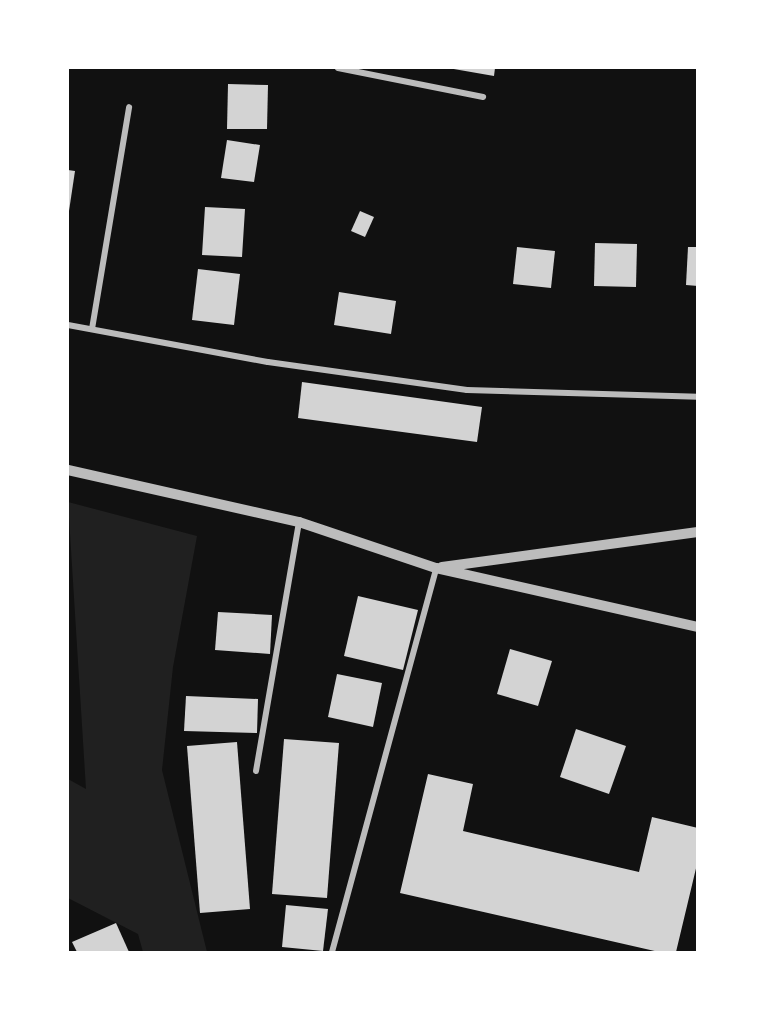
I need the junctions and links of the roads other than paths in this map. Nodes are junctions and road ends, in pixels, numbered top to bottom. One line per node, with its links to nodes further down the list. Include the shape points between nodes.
1 (338, 68): 2 (street)
2 (483, 97)
3 (129, 107): 5 (street)
4 (68, 325): 5 (street)
5 (92, 329): 6 (street, via 268,362 467,390)
6 (698, 397)
7 (68, 470): 8 (street)
8 (299, 522): 10 (street); 12 (street)
9 (698, 532): 10 (street)
10 (436, 568): 11 (street); 13 (street)
11 (698, 627)
12 (256, 771)
13 (332, 952)

